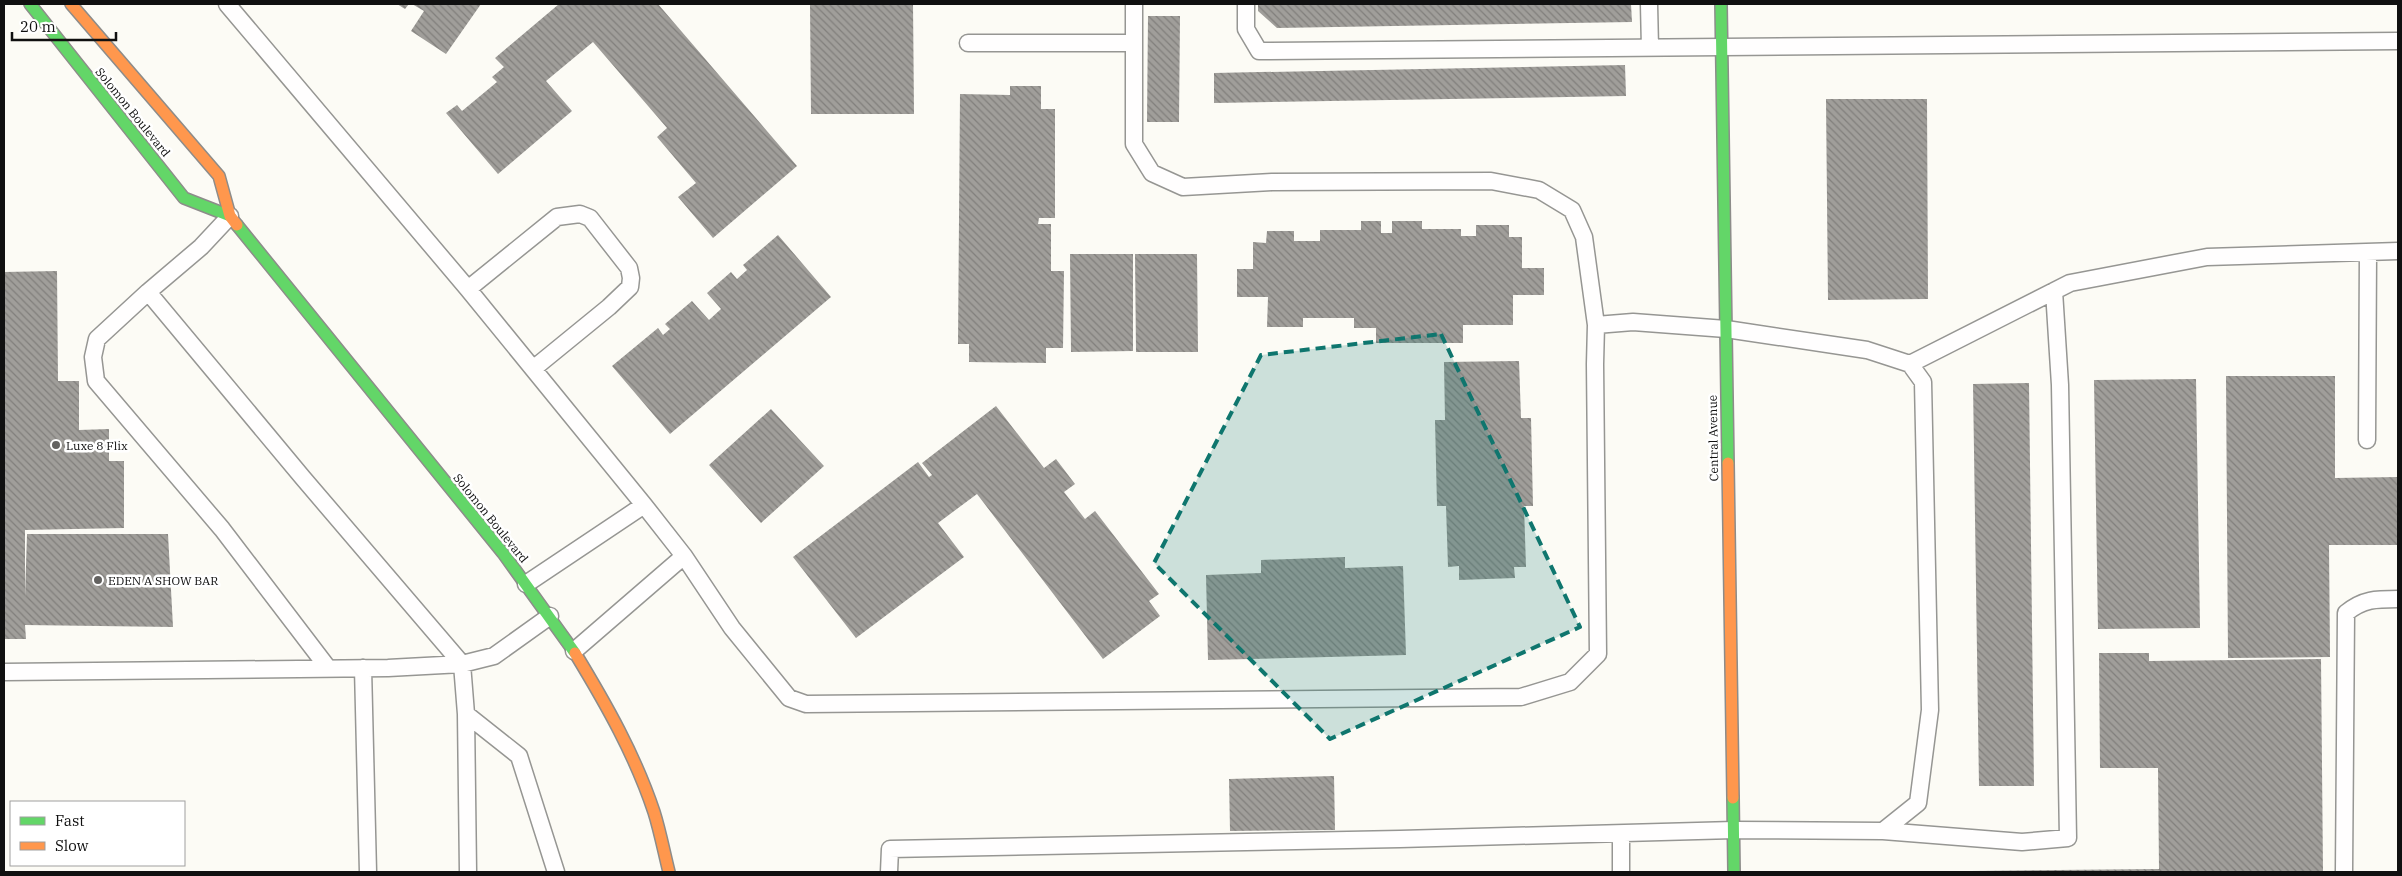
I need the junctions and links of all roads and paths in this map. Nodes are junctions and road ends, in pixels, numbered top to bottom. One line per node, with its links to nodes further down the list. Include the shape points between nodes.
1 (30, 4): 13 (street, Solomon Boulevard, via 184,198)
2 (71, 4): 13 (street, Solomon Boulevard, via 219,176)
3 (227, 4): 16 (lane)
4 (1134, 4): 10 (lane)
5 (1246, 4): 12 (lane, via 1246,29 1259,51)
6 (1649, 4): 12 (lane)
7 (1721, 4): 11 (street, Central Avenue)
8 (2398, 41): 11 (lane)
9 (968, 43): 10 (lane)
10 (1134, 43): 19 (lane, via 1134,144 1152,173 1182,187 1272,182 1491,182 1539,190 1572,210 1584,237)
11 (1722, 47): 12 (lane); 20 (street, Central Avenue)
12 (1650, 48)
13 (230, 216): 18 (lane, via 201,247); 26 (street, Solomon Boulevard)
14 (2398, 251): 15 (lane)
15 (2368, 252): 17 (lane, via 2207,257 2070,283); 23 (lane)
16 (468, 289): 22 (lane); 22 (lane, via 557,217 580,214 590,218 628,268 630,287)
17 (2054, 291): 21 (lane); 36 (lane, via 2060,385 2068,838 2022,842)
18 (148, 292): 30 (lane); 31 (lane, via 97,339 93,357 96,381 222,529)
19 (1596, 325): 20 (lane, via 1633,322); 25 (lane, via 1598,654 1570,682 1521,696 806,704 789,698 732,628)
20 (1726, 329): 21 (lane, via 1868,350); 35 (street, Central Avenue)
21 (1910, 364): 36 (lane, via 1922,382 1930,710 1918,803)
22 (533, 369): 24 (lane)
23 (2367, 440)
24 (644, 505): 25 (lane); 26 (lane)
25 (684, 556): 29 (lane)
26 (526, 584): 28 (street, Solomon Boulevard)
27 (2398, 599): 45 (lane, via 2358,603 2346,613)
28 (550, 616): 29 (street, Solomon Boulevard); 30 (lane, via 494,656)
29 (574, 651): 41 (street, Solomon Boulevard, via 612,712 646,791)
30 (462, 664): 32 (lane); 34 (lane)
31 (328, 668): 32 (lane); 33 (lane)
32 (364, 668): 38 (lane)
33 (4, 672)
34 (466, 714): 39 (lane); 40 (lane, via 519,756)
35 (1734, 830): 36 (lane); 37 (lane); 44 (street, Central Avenue)
36 (1882, 831)
37 (1621, 834): 42 (lane, via 890,849); 43 (lane)
38 (368, 872)
39 (468, 872)
40 (556, 872)
41 (669, 872)
42 (889, 872)
43 (1621, 872)
44 (1734, 872)
45 (2344, 872)

